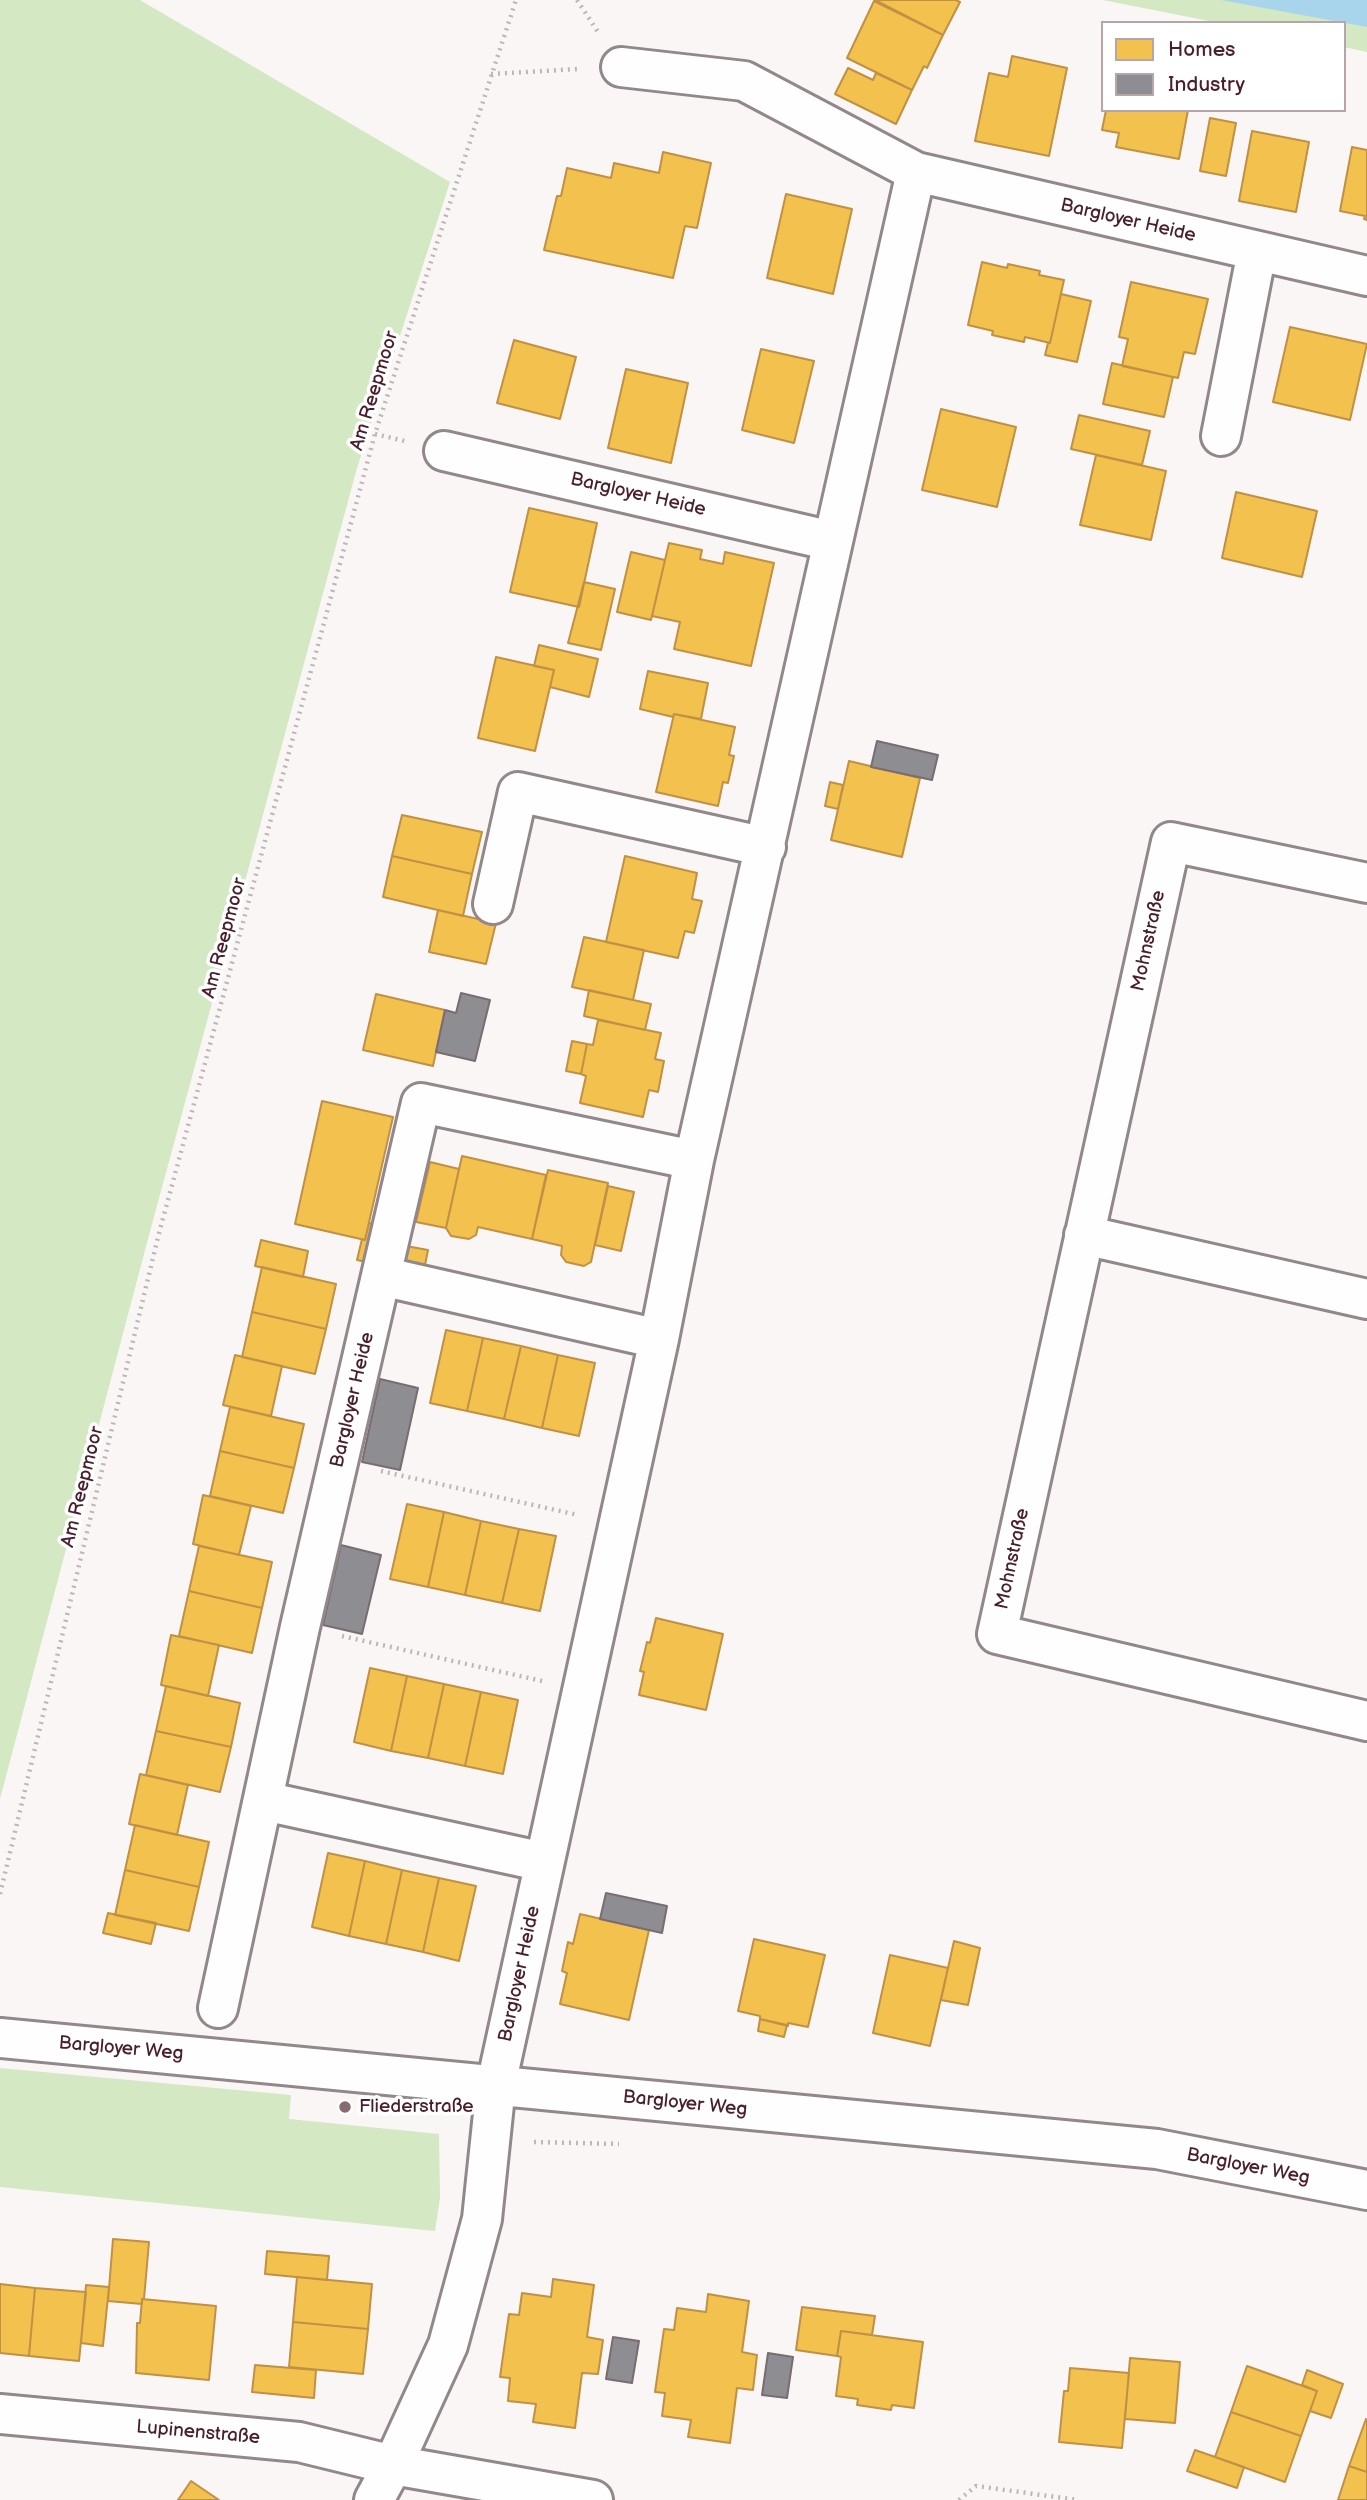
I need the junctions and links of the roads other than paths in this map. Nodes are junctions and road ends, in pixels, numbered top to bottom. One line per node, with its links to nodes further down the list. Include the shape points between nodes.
1 (621, 67): 2 (street, Bargloyer Heide, via 744,81)
2 (916, 172): 3 (street, Bargloyer Heide); 7 (street, Bargloyer Heide)
3 (1257, 251): 4 (street, Bargloyer Heide); 5 (street)
4 (1367, 276)
5 (1221, 436)
6 (444, 451): 7 (street, Bargloyer Heide)
7 (832, 541): 8 (street, Bargloyer Heide)
8 (766, 847): 10 (street, via 518,792); 11 (street, Bargloyer Heide)
9 (1367, 883): 12 (street, Mohnstraße, via 1171,842)
10 (493, 904)
11 (694, 1160): 13 (street, Bargloyer Heide, via 421,1103); 15 (street, Bargloyer Heide)
12 (1084, 1235): 14 (street); 16 (street, Mohnstraße, via 997,1634)
13 (381, 1276): 15 (street); 17 (street, Bargloyer Heide)
14 (1367, 1299)
15 (659, 1339): 18 (street, Bargloyer Heide)
16 (1367, 1721)
17 (264, 1801): 18 (street); 19 (street, Bargloyer Heide)
18 (544, 1862): 21 (street, Bargloyer Heide)
19 (218, 2008)
20 (0, 2038): 21 (street, Bargloyer Weg)
21 (496, 2085): 22 (street, Bargloyer Weg, via 1157,2149); 24 (street, via 482,2219 452,2333)
22 (1367, 2190)
23 (0, 2414): 24 (street, Lupinenstraße, via 299,2442)
24 (393, 2465): 25 (street); 26 (street, Lupinenstraße)
25 (374, 2500)
26 (593, 2500)

